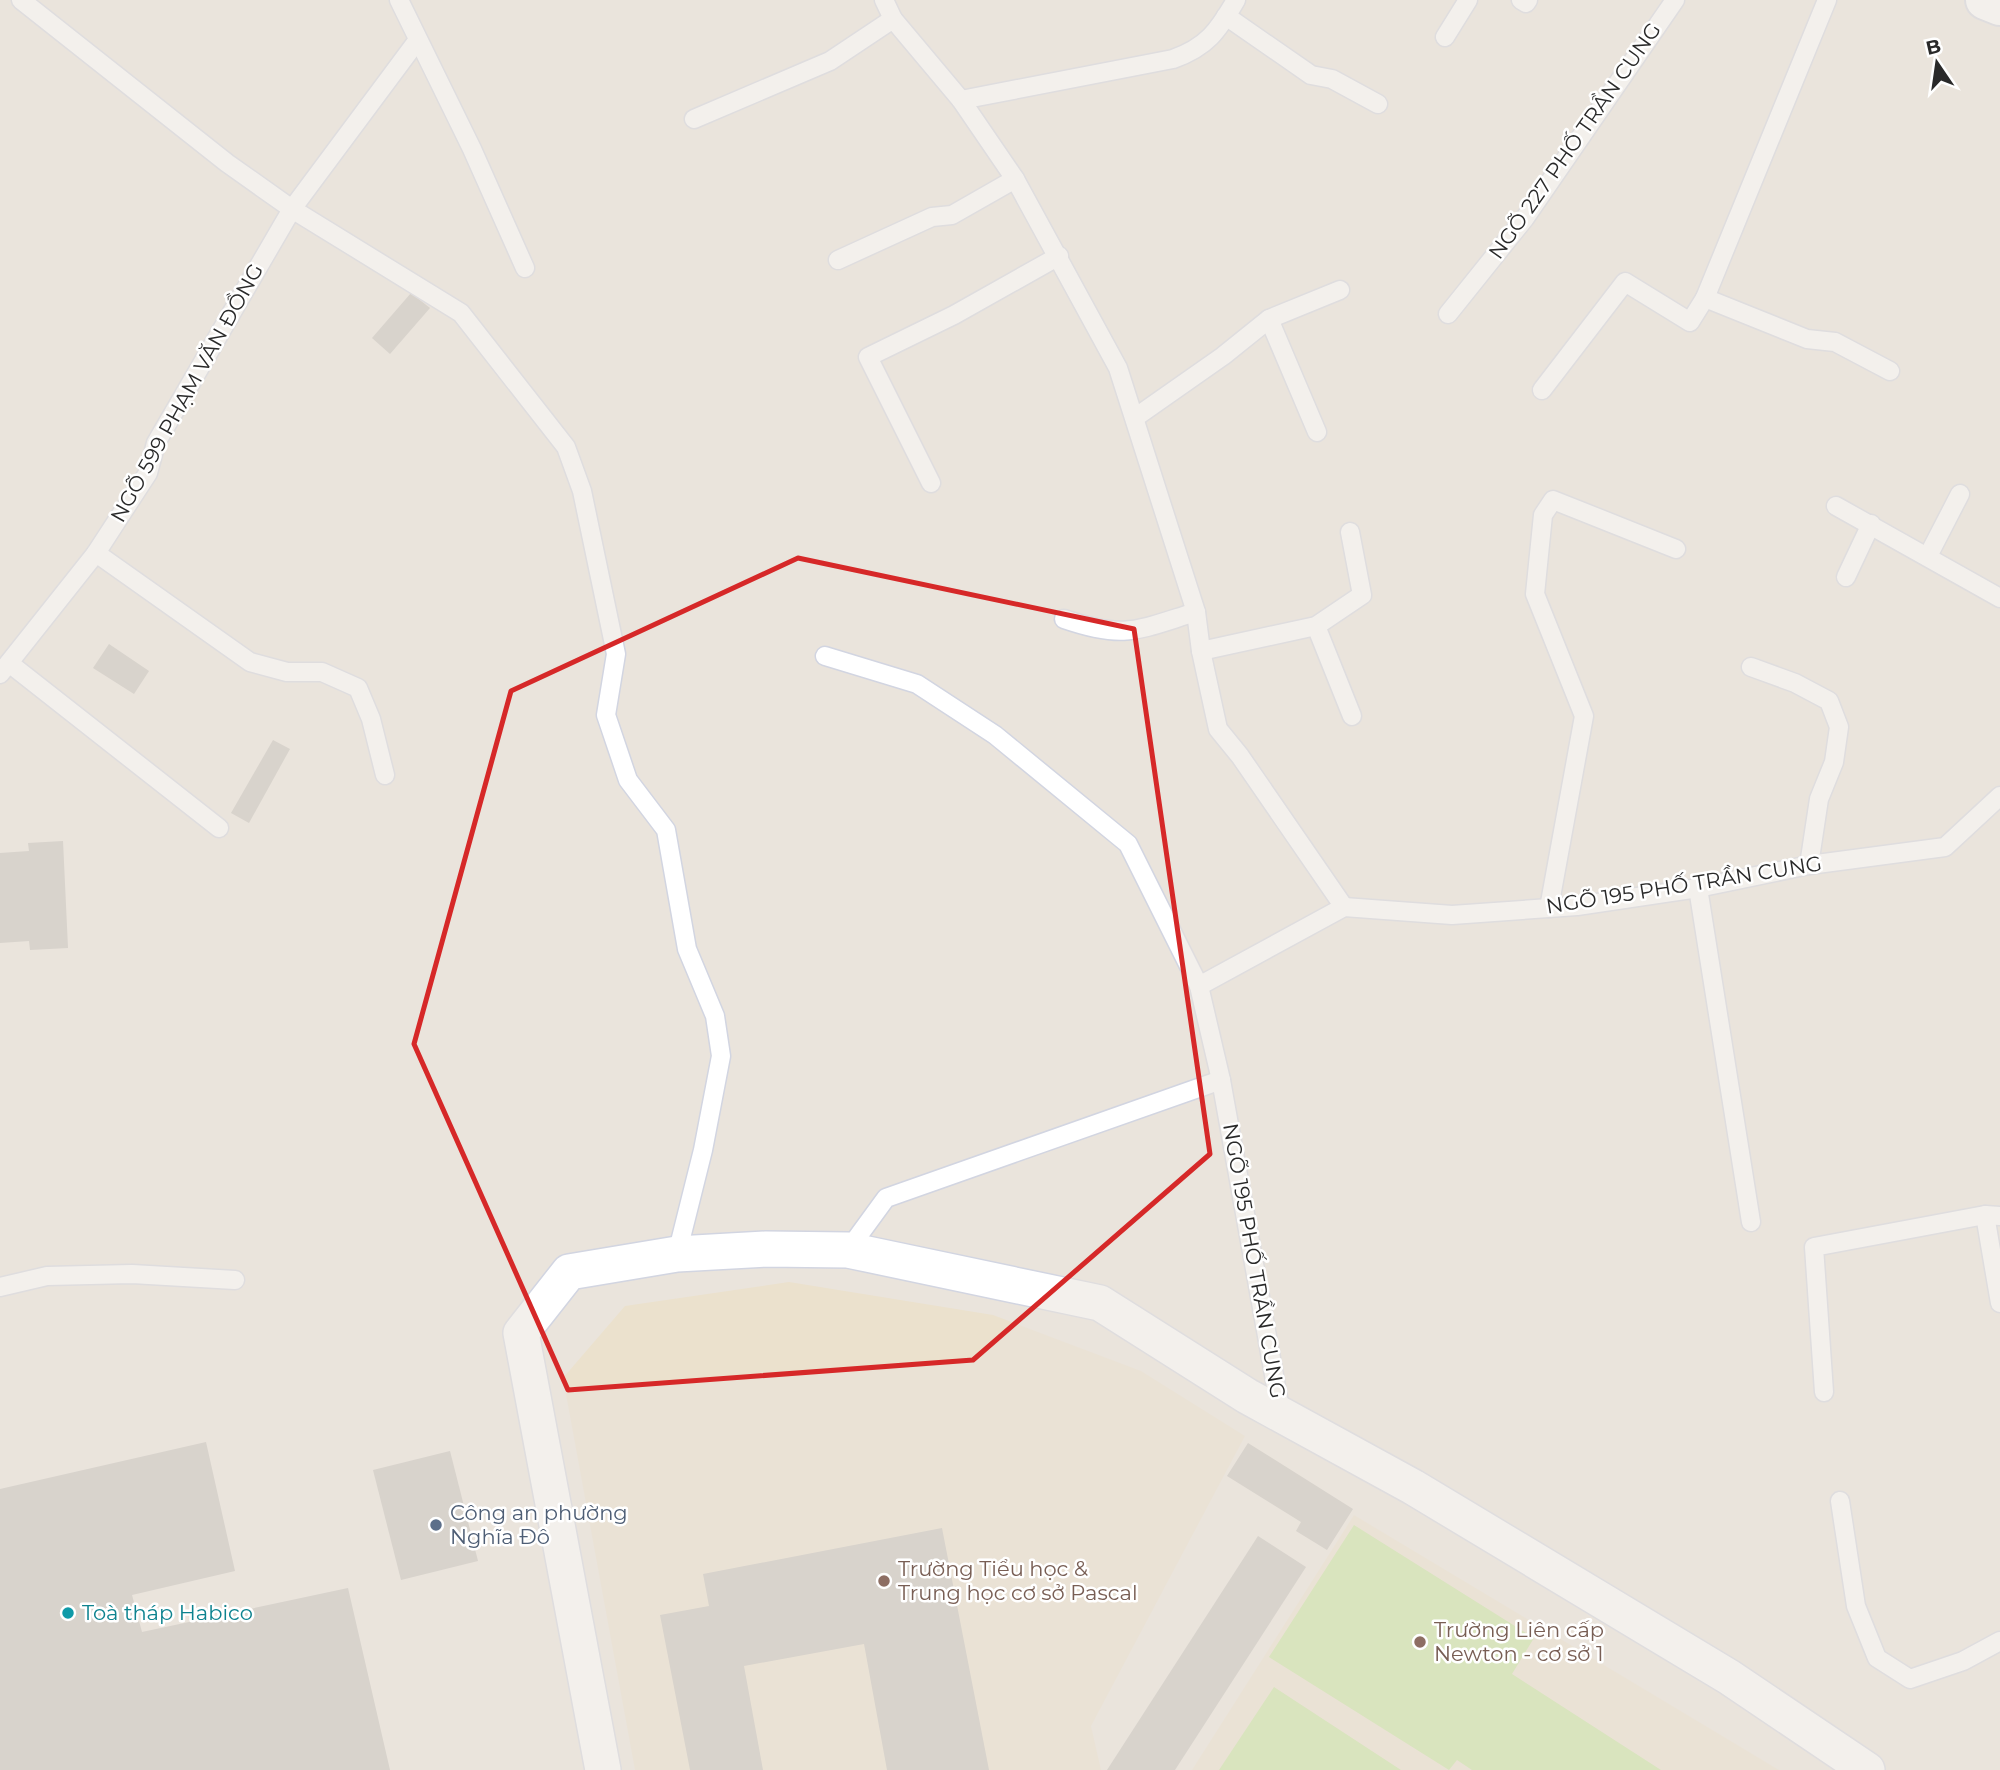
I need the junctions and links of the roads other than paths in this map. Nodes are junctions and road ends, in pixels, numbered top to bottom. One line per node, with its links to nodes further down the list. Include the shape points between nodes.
1 (21, 0): 20 (lane)
2 (399, 0): 15 (lane)
3 (884, 0): 13 (lane)
4 (1236, 0): 12 (lane)
5 (1468, 0): 14 (lane)
6 (1521, 0): 7 (lane, via 1526,4)
7 (1528, 0)
8 (1675, 0): 26 (lane, NGÕ 227 PHỐ TRẦN CUNG, via 1525,218)
9 (1827, 0): 25 (lane)
10 (1985, 0): 11 (main road)
11 (2000, 6)
12 (1226, 16): 16 (lane, via 1196,51 1173,60); 17 (lane, via 1311,75 1332,79)
13 (893, 19): 16 (lane); 18 (lane, via 830,61)
14 (1445, 37)
15 (417, 41): 20 (lane, NGÕ 599 PHẠM VĂN ĐỒNG); 23 (lane)
16 (961, 100): 19 (lane)
17 (1378, 104)
18 (694, 119)
19 (1015, 179): 21 (lane); 22 (lane, via 952,215 932,217)
20 (292, 209): 38 (lane, NGÕ 599 PHẠM VĂN ĐỒNG, via 156,443 148,473); 62 (lane, via 461,313 566,447 582,491 616,654 606,715 628,780 666,830 687,948 715,1016 721,1056)
21 (1059, 256): 30 (lane, via 1118,368); 32 (lane, via 868,358)
22 (838, 260)
23 (525, 268)
24 (1340, 290): 27 (lane)
25 (1705, 298): 28 (lane, via 1807,340 1835,342); 29 (lane, via 1690,322 1625,282)
26 (1448, 314)
27 (1269, 319): 30 (lane); 31 (lane)
28 (1890, 371)
29 (1542, 390)
30 (1136, 417): 42 (lane)
31 (1317, 432)
32 (931, 483)
33 (1960, 494): 39 (lane)
34 (1836, 506): 35 (lane)
35 (1871, 524): 39 (lane); 40 (lane)
36 (1350, 532): 44 (lane, via 1362,595)
37 (1676, 549): 56 (lane, via 1553,499 1543,514 1535,594 1584,716)
38 (96, 552): 48 (lane, NGÕ 599 PHẠM VĂN ĐỒNG); 50 (lane, via 250,662 287,672 322,672 358,688)
39 (1928, 556): 41 (lane)
40 (1846, 578)
41 (2000, 598)
42 (1196, 612): 43 (lane, via 1129,633 1098,631); 45 (lane)
43 (1064, 619)
44 (1316, 626): 45 (lane); 49 (lane)
45 (1201, 651): 55 (lane, via 1218,729)
46 (825, 656): 57 (lane, NGÕ 195 PHỐ TRẦN CUNG, via 917,684 995,735 1128,844)
47 (1751, 667): 53 (lane, via 1829,701 1839,727 1834,762 1819,799)
48 (5, 668): 52 (lane)
49 (1352, 716)
50 (385, 775)
51 (2000, 796): 53 (lane, NGÕ 195 PHỐ TRẦN CUNG, via 1945,846)
52 (219, 828)
53 (1809, 865): 54 (lane, NGÕ 195 PHỐ TRẦN CUNG)
54 (1698, 888): 56 (lane, NGÕ 195 PHỐ TRẦN CUNG); 60 (lane)
55 (1344, 907): 56 (lane, NGÕ 195 PHỐ TRẦN CUNG, via 1452,915); 57 (lane)
56 (1549, 908)
57 (1199, 986): 58 (lane, NGÕ 195 PHỐ TRẦN CUNG)
58 (1221, 1080): 61 (lane, via 887,1198); 67 (lane, NGÕ 195 PHỐ TRẦN CUNG)
59 (1993, 1216): 65 (lane); 66 (lane, via 1814,1247)
60 (1751, 1222)
61 (848, 1250): 62 (street); 67 (street, via 1100,1303)
62 (677, 1254): 70 (street, via 569,1272 521,1333)
63 (235, 1280): 64 (lane, via 132,1274 47,1276)
64 (0, 1286)
65 (2000, 1303)
66 (1824, 1392)
67 (1281, 1414): 71 (street, via 1413,1487 1729,1677)
68 (1840, 1501): 69 (lane, via 1856,1606 1877,1658 1910,1679 1963,1661)
69 (2000, 1641)
70 (603, 1770)
71 (1867, 1770)

